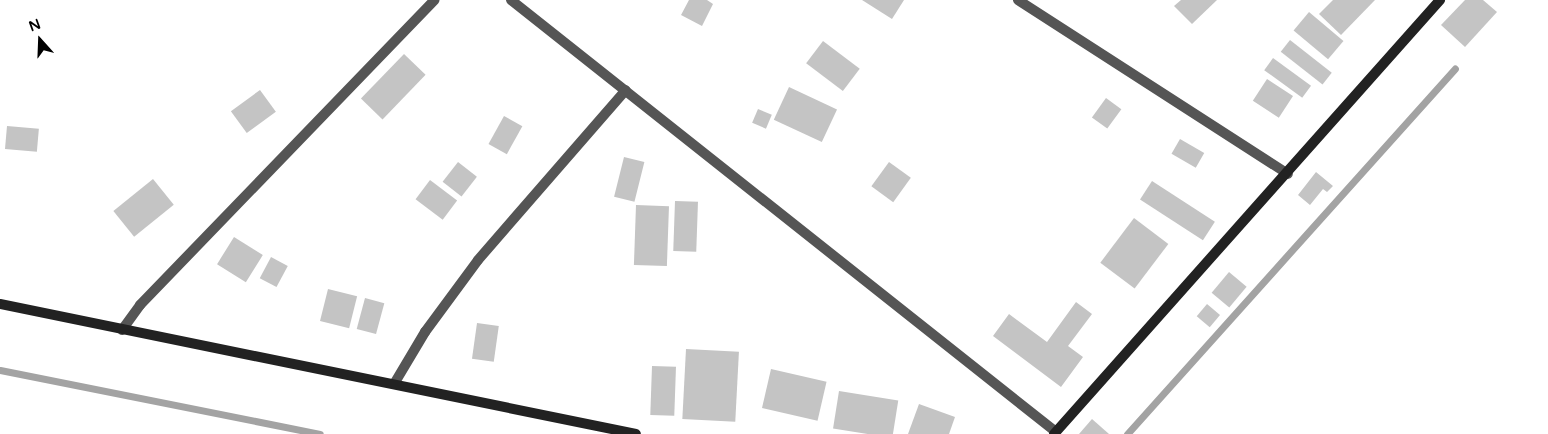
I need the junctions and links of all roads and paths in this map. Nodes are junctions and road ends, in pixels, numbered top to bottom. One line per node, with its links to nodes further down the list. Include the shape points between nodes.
1 (435, 0): 8 (street, via 140,305)
2 (511, 0): 5 (street)
3 (1018, 0): 6 (street)
4 (1440, 0): 6 (main road)
5 (626, 90): 9 (street, via 463,280 425,332); 10 (street)
6 (1288, 174): 10 (main road)
7 (0, 304): 8 (main road)
8 (122, 330): 9 (main road)
9 (394, 384): 11 (main road)
10 (1055, 433)
11 (636, 434)

